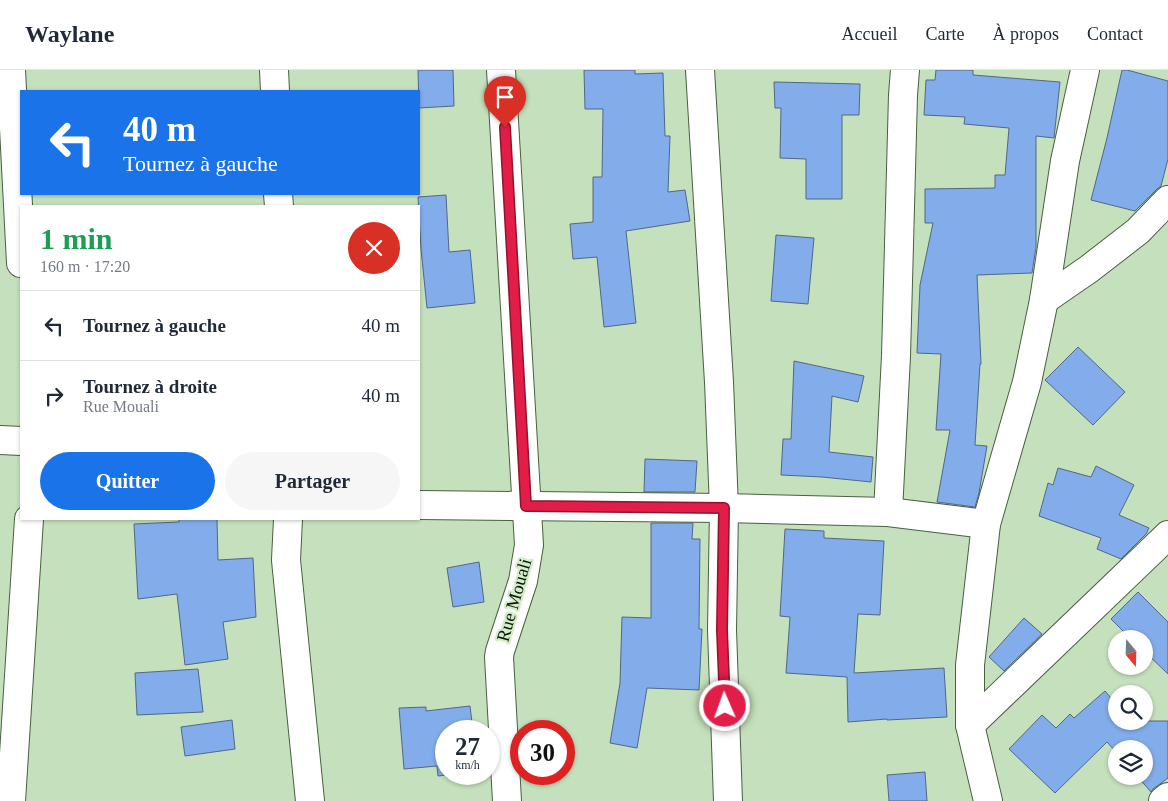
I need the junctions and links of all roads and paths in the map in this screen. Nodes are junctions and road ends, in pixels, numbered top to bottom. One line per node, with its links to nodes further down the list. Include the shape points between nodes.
1 (11, 70): 9 (street)
2 (274, 70): 7 (street)
3 (501, 70): 14 (street, Rue Mouali)
4 (700, 70): 15 (street)
5 (904, 70): 16 (street)
6 (1085, 70): 10 (street, via 1066,161)
7 (275, 90)
8 (1168, 200): 10 (street, via 1132,236)
9 (20, 244)
10 (1044, 300): 19 (street, via 1027,382)
11 (0, 440): 12 (street)
12 (20, 441)
13 (420, 505): 14 (street)
14 (526, 506): 15 (street); 25 (street, Rue Mouali, via 529,545 526,568 499,657)
15 (724, 508): 16 (street); 26 (street, via 722,630)
16 (888, 512): 19 (street)
17 (29, 520): 23 (street)
18 (288, 520): 24 (street, via 286,560)
19 (986, 524): 21 (street, via 970,665)
20 (1168, 536): 21 (street)
21 (970, 725): 27 (street)
22 (1168, 797): 28 (street)
23 (11, 801)
24 (310, 801)
25 (507, 801)
26 (728, 801)
27 (988, 801)
28 (1163, 801)

